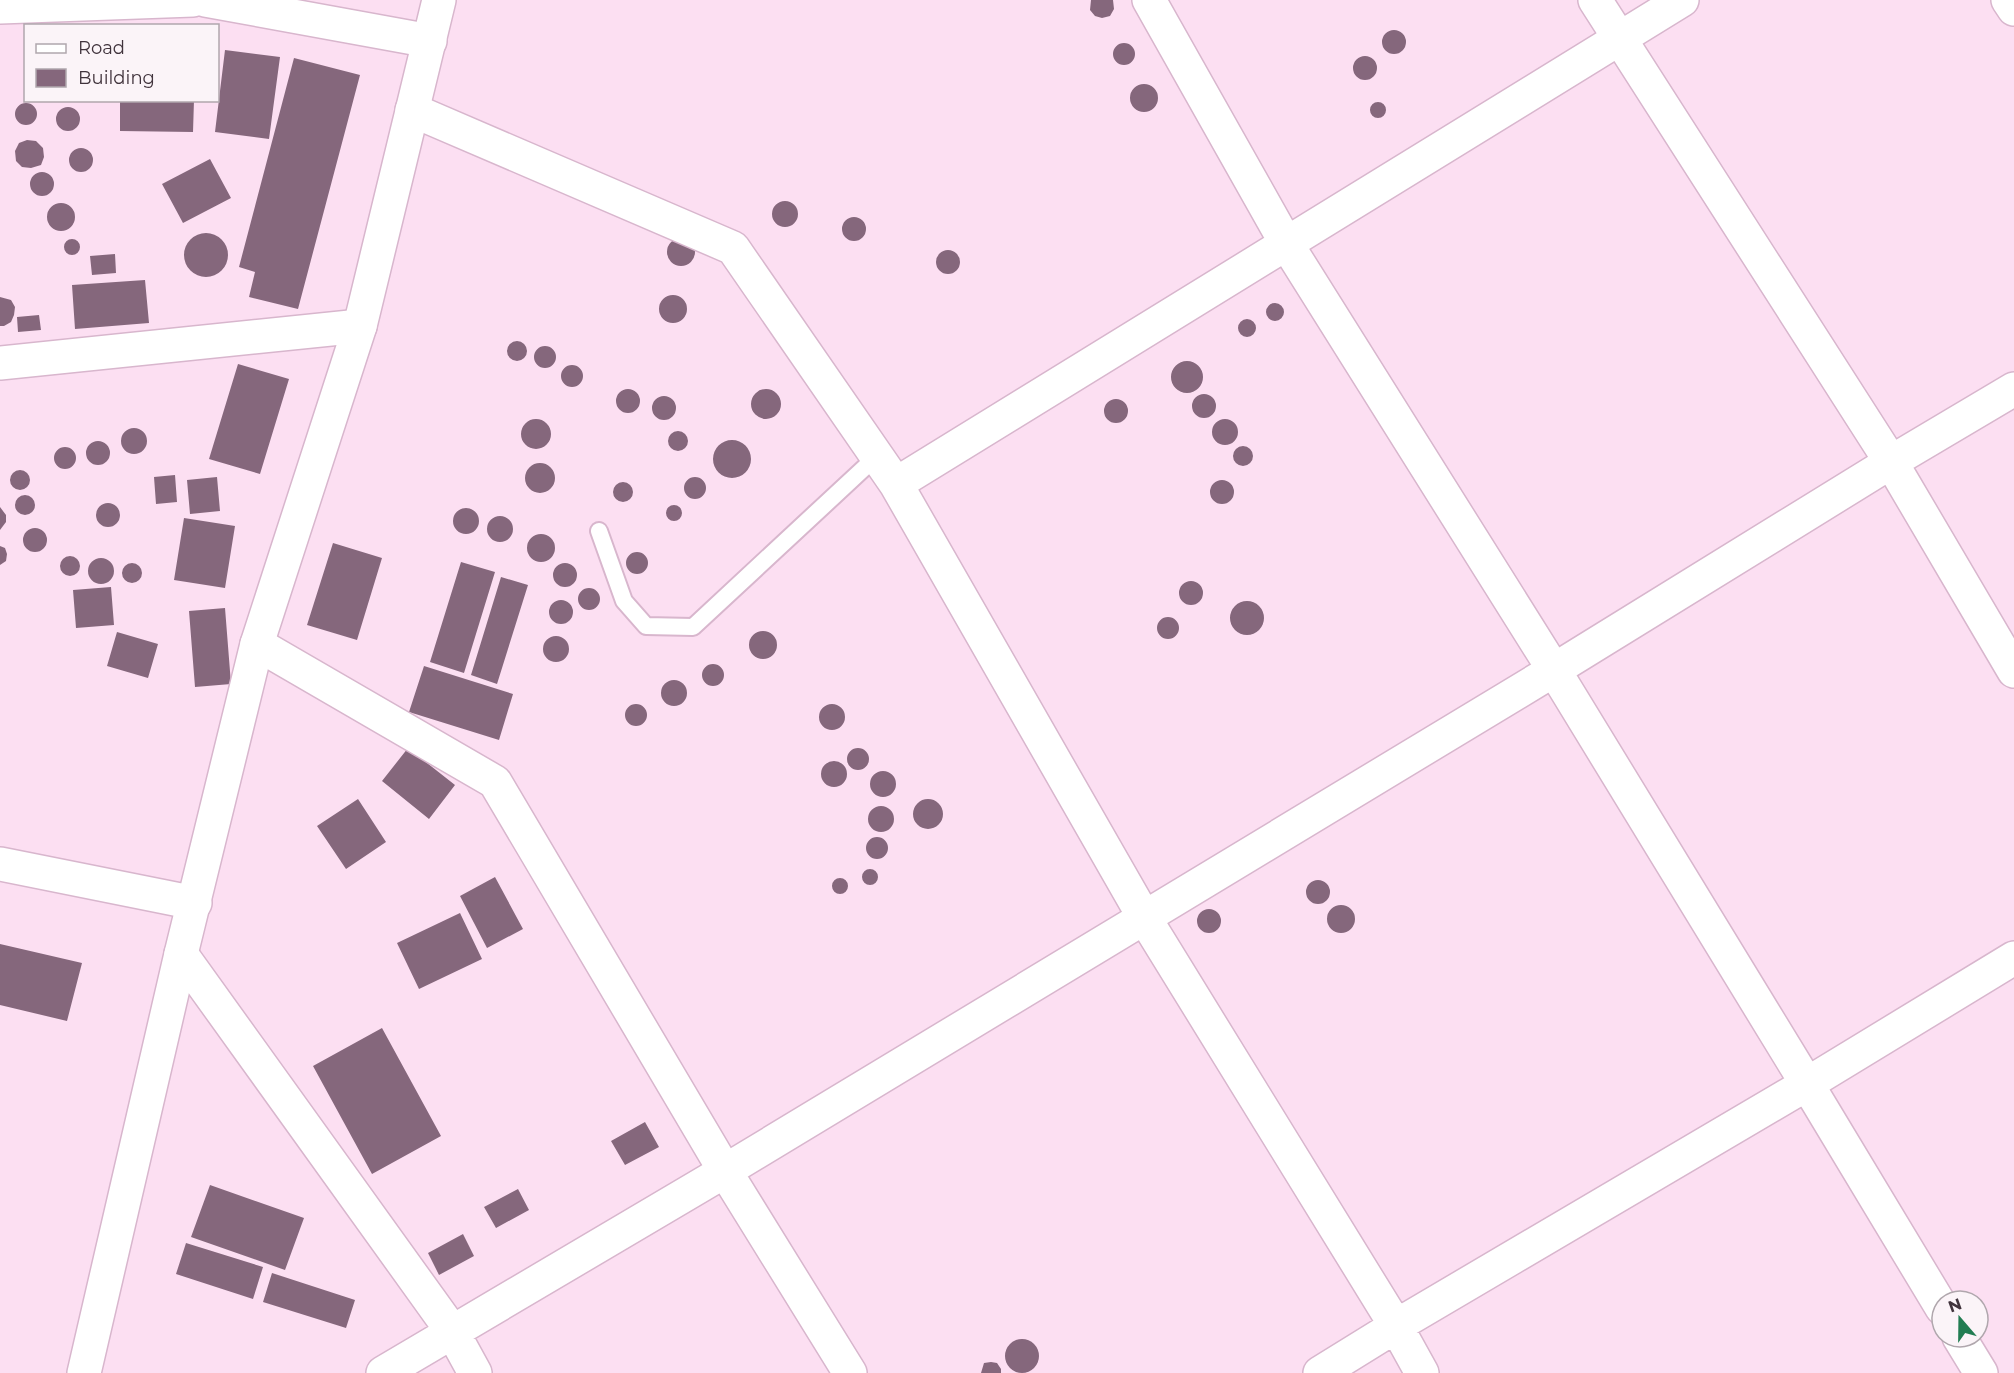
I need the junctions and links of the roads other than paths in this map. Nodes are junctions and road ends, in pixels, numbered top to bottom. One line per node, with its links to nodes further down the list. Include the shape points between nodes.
1 (193, 0): 8 (street)
2 (205, 0): 11 (street)
3 (439, 0): 11 (street)
4 (1149, 0): 13 (street)
5 (1595, 0): 10 (street)
6 (1682, 0): 10 (street)
7 (2008, 0): 9 (street)
8 (0, 7)
9 (2014, 9)
10 (1620, 39): 13 (street); 18 (street)
11 (430, 41): 12 (street)
12 (412, 110): 14 (street); 17 (street, via 733,248)
13 (1286, 243): 19 (street); 22 (street)
14 (360, 326): 15 (street); 21 (street)
15 (0, 363)
16 (2014, 389): 18 (street)
17 (876, 457): 19 (street); 20 (lane, via 693,627 646,626 624,601)
18 (1891, 462): 22 (street); 23 (street)
19 (896, 484): 26 (street)
20 (599, 531)
21 (256, 644): 25 (street); 30 (street, via 495,782)
22 (1554, 670): 26 (street); 29 (street)
23 (2014, 671)
24 (0, 864): 25 (street)
25 (195, 903): 27 (street)
26 (1144, 917): 30 (street); 32 (street)
27 (181, 954): 33 (street); 35 (street)
28 (2014, 958): 29 (street)
29 (1807, 1083): 31 (street); 32 (street)
30 (724, 1171): 33 (street); 38 (street)
31 (1931, 1289)
32 (1396, 1326): 39 (street); 40 (street)
33 (452, 1331): 36 (street); 37 (street)
34 (1966, 1349): 41 (street)
35 (84, 1373)
36 (383, 1373)
37 (475, 1373)
38 (850, 1373)
39 (1320, 1373)
40 (1422, 1373)
41 (1981, 1373)

